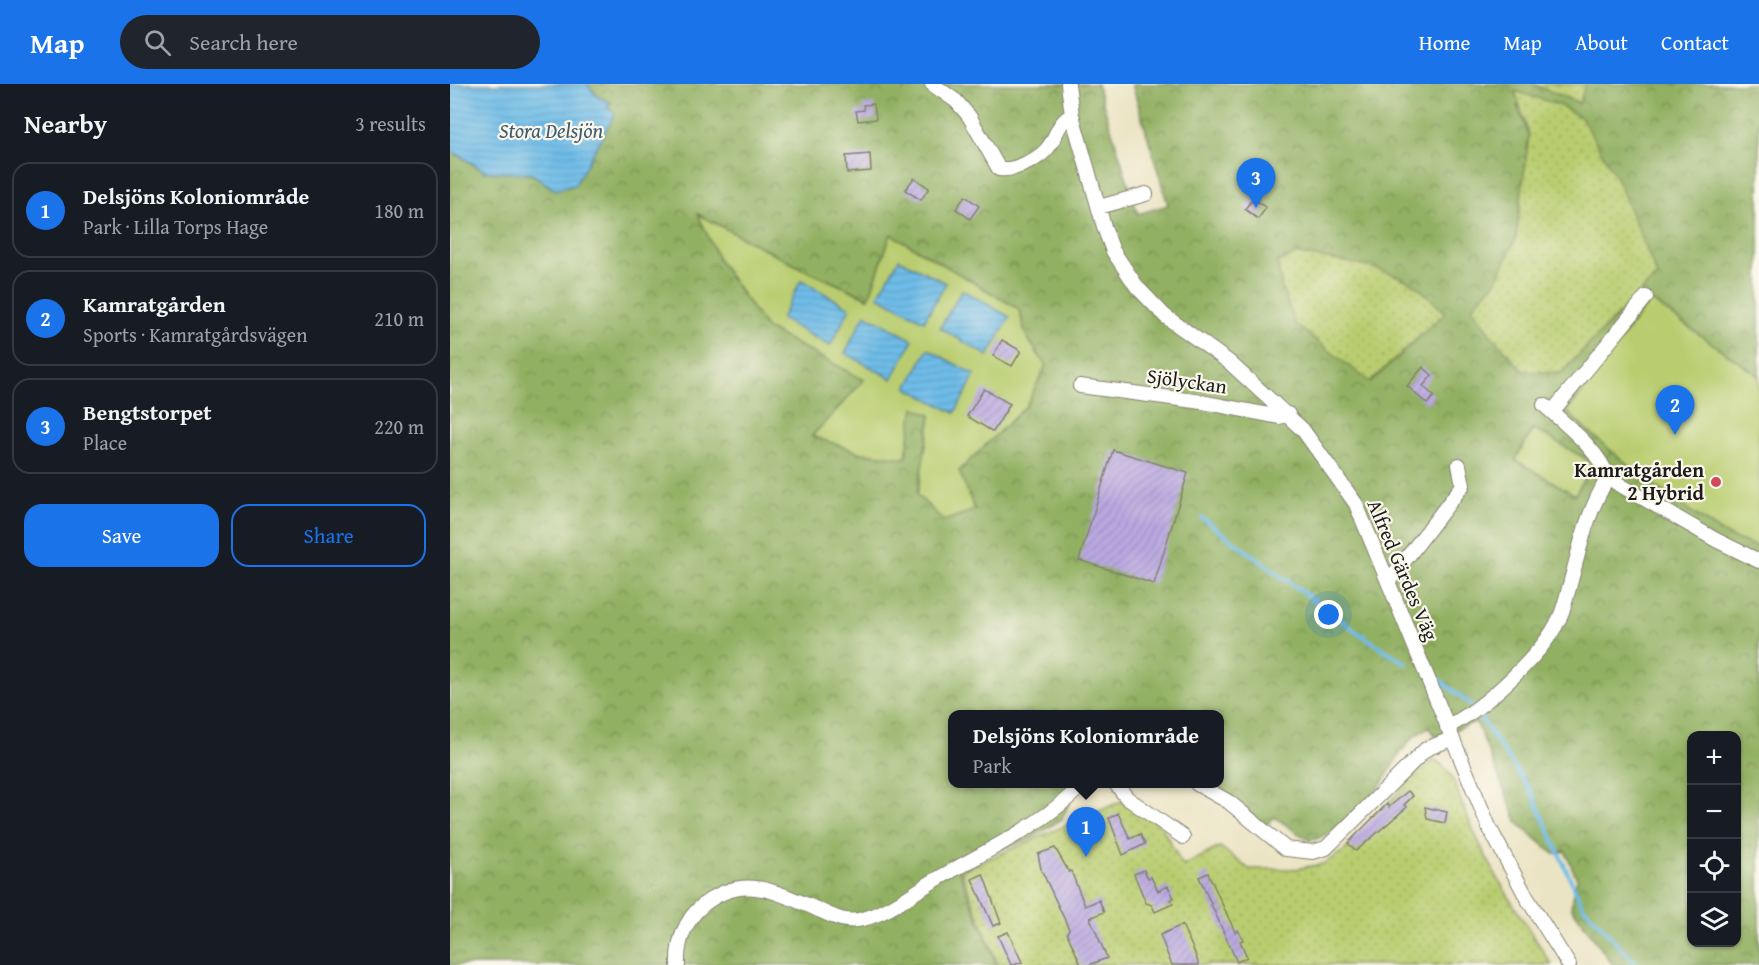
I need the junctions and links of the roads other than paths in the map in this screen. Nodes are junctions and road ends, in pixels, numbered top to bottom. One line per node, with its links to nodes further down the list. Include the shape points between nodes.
1 (932, 84): 3 (street, via 956,100 969,116 999,169 1010,171 1048,148 1064,119)
2 (1068, 84): 3 (street, Alfred Gärdes Väg)
3 (1072, 115): 5 (street, Alfred Gärdes Väg)
4 (1146, 194): 5 (street)
5 (1099, 207): 8 (street, Alfred Gärdes Väg, via 1113,251 1137,287 1165,316 1229,362)
6 (1646, 297): 10 (street, via 1548,408 1596,454)
7 (1080, 386): 8 (street, Sjölyckan, via 1279,417)
8 (1288, 414): 12 (street, Alfred Gärdes Väg, via 1315,444 1356,504)
9 (1459, 465): 12 (street, via 1463,485)
10 (1608, 478): 11 (street); 13 (street, via 1592,504 1556,628 1542,647)
11 (1759, 561)
12 (1389, 581): 13 (street, Alfred Gärdes Väg)
13 (1449, 733): 16 (street, via 1426,749 1326,848 1313,852 1286,849 1230,802); 19 (street, Alfred Gärdes Väg, via 1506,860)
14 (1078, 788): 18 (street, via 1063,804 1026,828 911,896 865,918 842,922 765,889 744,885 714,896 690,916 677,951)
15 (1120, 788): 17 (street, via 1127,798)
16 (1206, 788)
17 (1183, 837)
18 (678, 965)
19 (1569, 965)

